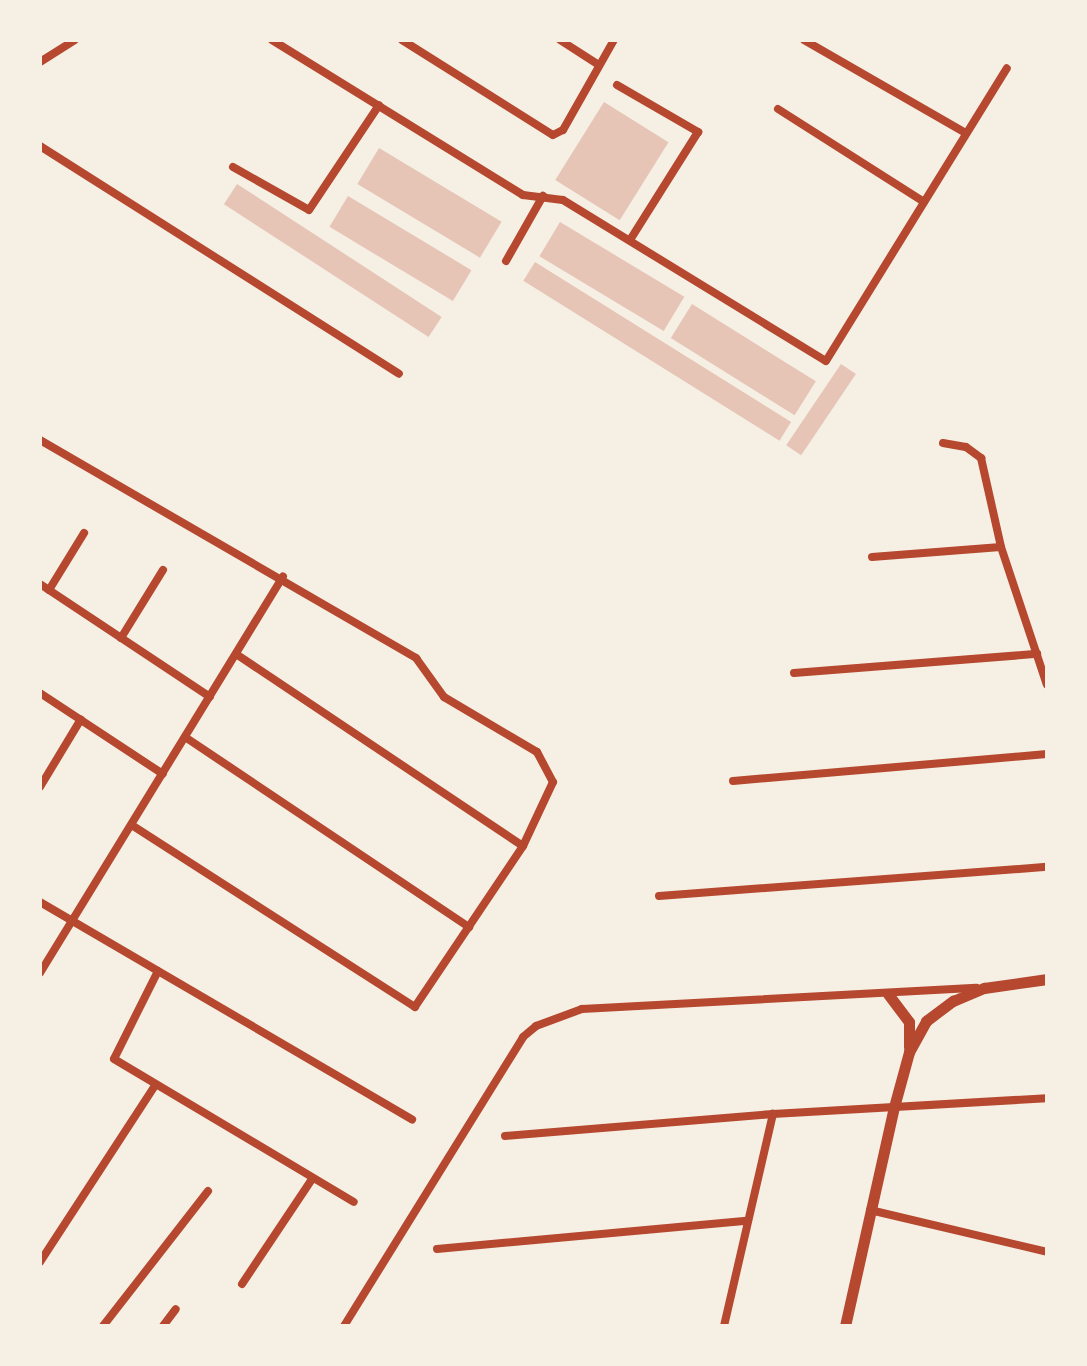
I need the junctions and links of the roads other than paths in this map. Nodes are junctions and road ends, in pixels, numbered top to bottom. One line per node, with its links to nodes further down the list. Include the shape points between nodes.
1 (75, 40): 7 (street)
2 (272, 40): 11 (street)
3 (402, 40): 8 (street, via 552,135 563,130)
4 (560, 40): 8 (street)
5 (614, 40): 8 (street)
6 (804, 40): 13 (street)
7 (40, 62)
8 (599, 65)
9 (1008, 68): 13 (street)
10 (617, 85): 18 (street, via 698,132)
11 (379, 106): 15 (street, via 309,210); 16 (street, via 522,194)
12 (778, 109): 17 (street)
13 (966, 133): 17 (street)
14 (40, 146): 20 (street)
15 (233, 167)
16 (543, 196): 18 (street, via 563,200); 19 (street)
17 (924, 202): 18 (street, via 826,361)
18 (630, 240)
19 (506, 261)
20 (399, 374)
21 (40, 440): 27 (street)
22 (944, 443): 24 (street, via 980,458)
23 (84, 533): 29 (street)
24 (1001, 547): 25 (street); 32 (street)
25 (872, 557)
26 (163, 570): 30 (street)
27 (284, 577): 31 (street); 44 (street, via 416,658 444,697 535,750 553,788)
28 (40, 584): 29 (street)
29 (49, 590): 30 (street)
30 (120, 638): 36 (street)
31 (236, 654): 36 (street); 44 (street)
32 (1037, 654): 33 (street); 34 (street)
33 (794, 673)
34 (1047, 684)
35 (40, 693): 37 (street)
36 (210, 697): 38 (street)
37 (81, 719): 40 (street); 42 (street)
38 (185, 737): 40 (street); 49 (street)
39 (1047, 754): 41 (street)
40 (162, 774): 43 (street)
41 (733, 782)
42 (40, 788)
43 (131, 825): 48 (street); 49 (street, via 415,1007)
44 (523, 846): 49 (street)
45 (1047, 867): 46 (street)
46 (658, 896)
47 (40, 902): 48 (street)
48 (72, 921): 50 (street); 51 (street)
49 (469, 927)
50 (158, 971): 56 (street, via 114,1056); 60 (street)
51 (40, 974)
52 (1047, 979): 53 (main road)
53 (984, 988): 54 (street); 55 (main road, via 940,1009)
54 (888, 994): 55 (main road, via 909,1022); 74 (street, via 582,1008 536,1026 523,1037)
55 (908, 1052): 58 (main road)
56 (154, 1087): 62 (street); 69 (street)
57 (1047, 1098): 58 (street)
58 (894, 1107): 59 (street); 65 (main road)
59 (773, 1114): 61 (street); 66 (street)
60 (412, 1119)
61 (506, 1136)
62 (312, 1179): 64 (street); 70 (street)
63 (208, 1191): 72 (street)
64 (354, 1202)
65 (870, 1210): 68 (street); 76 (main road)
66 (747, 1221): 67 (street); 75 (street)
67 (437, 1249)
68 (1047, 1252)
69 (40, 1262)
70 (242, 1284)
71 (176, 1308): 73 (street)
72 (103, 1326)
73 (163, 1326)
74 (344, 1326)
75 (724, 1326)
76 (845, 1326)

